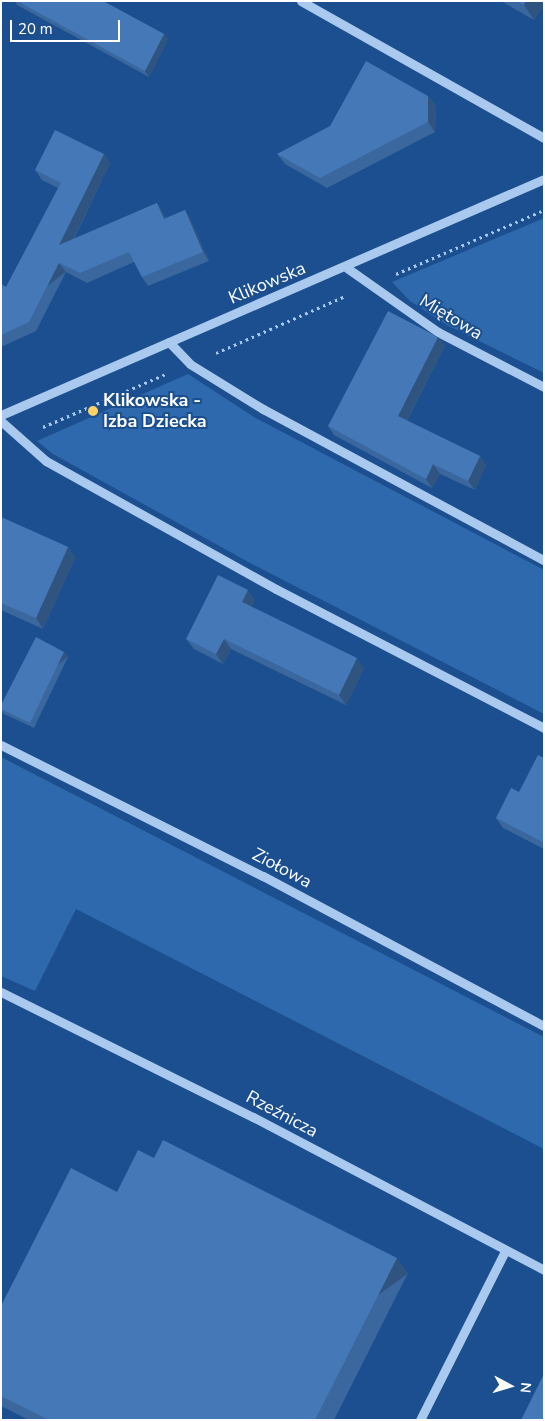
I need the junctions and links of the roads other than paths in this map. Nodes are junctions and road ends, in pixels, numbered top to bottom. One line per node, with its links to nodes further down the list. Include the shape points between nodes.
1 (301, 1): 2 (street)
2 (544, 138)
3 (544, 179): 4 (street, Klikowska)
4 (347, 268): 5 (street, Klikowska); 6 (street, Miętowa, via 438,332)
5 (169, 342): 7 (street, Klikowska); 9 (street, via 190,364 263,409)
6 (544, 387)
7 (1, 415)
8 (1, 421): 10 (street, via 46,461 276,589)
9 (544, 560)
10 (544, 728)
11 (1, 745): 13 (street, Ziołowa, via 263,876)
12 (1, 992): 14 (street, Rzeźnicza, via 253,1117)
13 (544, 1026)
14 (505, 1251): 15 (street, Rzeźnicza); 16 (street)
15 (544, 1270)
16 (420, 1420)

